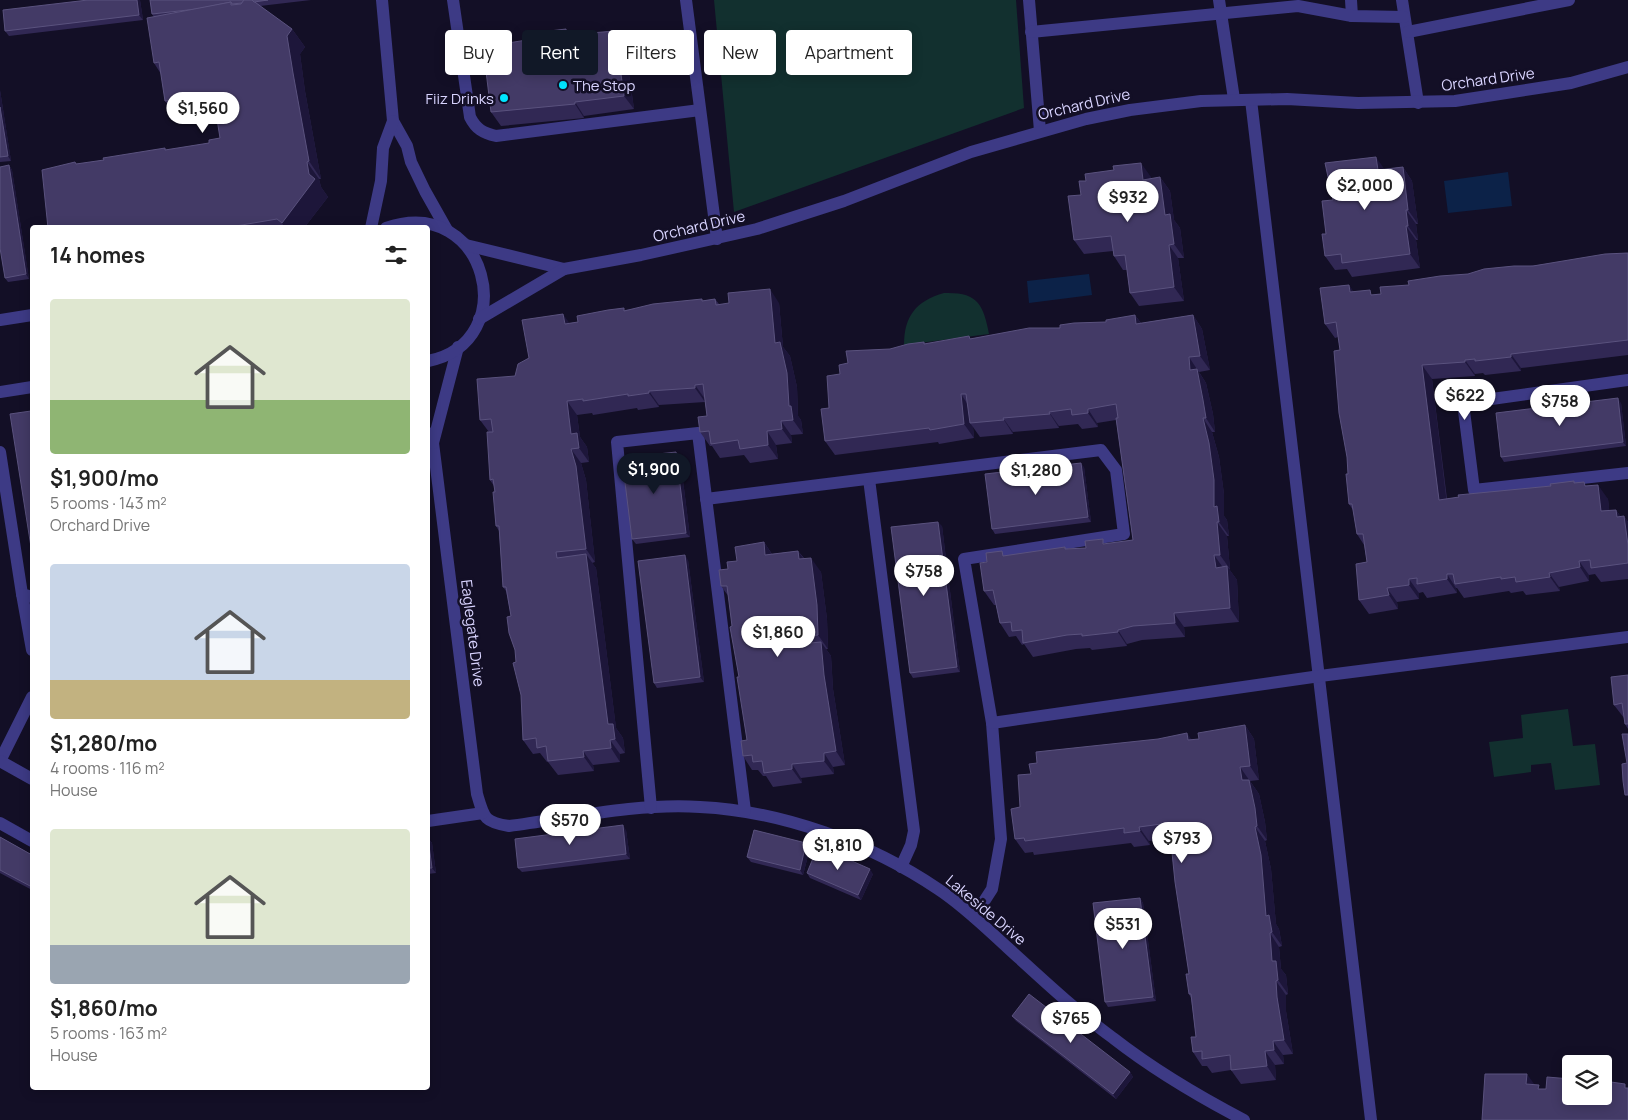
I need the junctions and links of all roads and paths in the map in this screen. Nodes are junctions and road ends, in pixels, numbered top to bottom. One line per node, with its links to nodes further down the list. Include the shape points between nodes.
1 (382, 0): 18 (street)
2 (454, 0): 17 (street, via 470,118 475,127 485,134 496,136)
3 (686, 0): 17 (street)
4 (1029, 0): 11 (street)
5 (1351, 0): 9 (street)
6 (1402, 0): 10 (street)
7 (1569, 0): 12 (street)
8 (1220, 6): 9 (street, via 1298,6); 11 (street); 14 (street)
9 (1352, 16): 10 (street)
10 (1404, 17): 12 (street)
11 (1031, 32): 19 (street)
12 (1408, 32): 16 (street)
13 (1628, 67): 16 (street, Orchard Drive, via 1571,83 1513,94)
14 (1234, 100): 15 (street, Orchard Drive); 19 (street, Orchard Drive, via 1130,110)
15 (1251, 100): 16 (street, Orchard Drive); 42 (street)
16 (1418, 103)
17 (700, 110): 23 (street)
18 (393, 121): 20 (street, via 383,148 381,181); 22 (street)
19 (1040, 131): 23 (street, Orchard Drive, via 963,155 800,216)
20 (372, 225)
21 (398, 225): 22 (street, via 415,221)
22 (447, 230): 24 (street)
23 (717, 238): 25 (street, Orchard Drive)
24 (466, 245): 25 (street, Orchard Drive); 27 (street, via 476,258 484,288)
25 (564, 269): 27 (street, Orchard Drive)
26 (30, 315): 28 (street)
27 (479, 319): 29 (street, via 474,330)
28 (0, 320)
29 (458, 347): 30 (street); 34 (street, Eaglegate Drive)
30 (430, 360)
31 (1628, 380): 36 (street, via 1462,403 1474,490)
32 (30, 387): 33 (street)
33 (0, 392)
34 (430, 438): 49 (street, Eaglegate Drive)
35 (0, 452): 39 (street)
36 (1628, 473)
37 (869, 479): 38 (street); 44 (street, via 1101,450 1116,470 1124,534 964,559); 54 (street, via 914,831)
38 (706, 498): 47 (street, via 698,433 617,442); 48 (street)
39 (27, 596): 40 (street)
40 (30, 628)
41 (1628, 637): 42 (street)
42 (1320, 676): 44 (street); 57 (street)
43 (30, 701): 45 (street)
44 (992, 723): 55 (street, via 1001,839 992,889)
45 (0, 761): 46 (street)
46 (30, 778)
47 (651, 808): 48 (street, Lakeside Drive, via 699,806); 52 (street, Lakeside Drive, via 508,826)
48 (745, 812): 54 (street, Lakeside Drive, via 832,836)
49 (482, 813): 50 (street); 52 (street, Eaglegate Drive)
50 (430, 821)
51 (0, 823): 53 (street)
52 (492, 824)
53 (30, 840)
54 (901, 867): 55 (street, Lakeside Drive, via 939,889)
55 (974, 917): 56 (street, Lakeside Drive, via 1112,1038 1194,1093)
56 (1244, 1120)
57 (1371, 1120)

